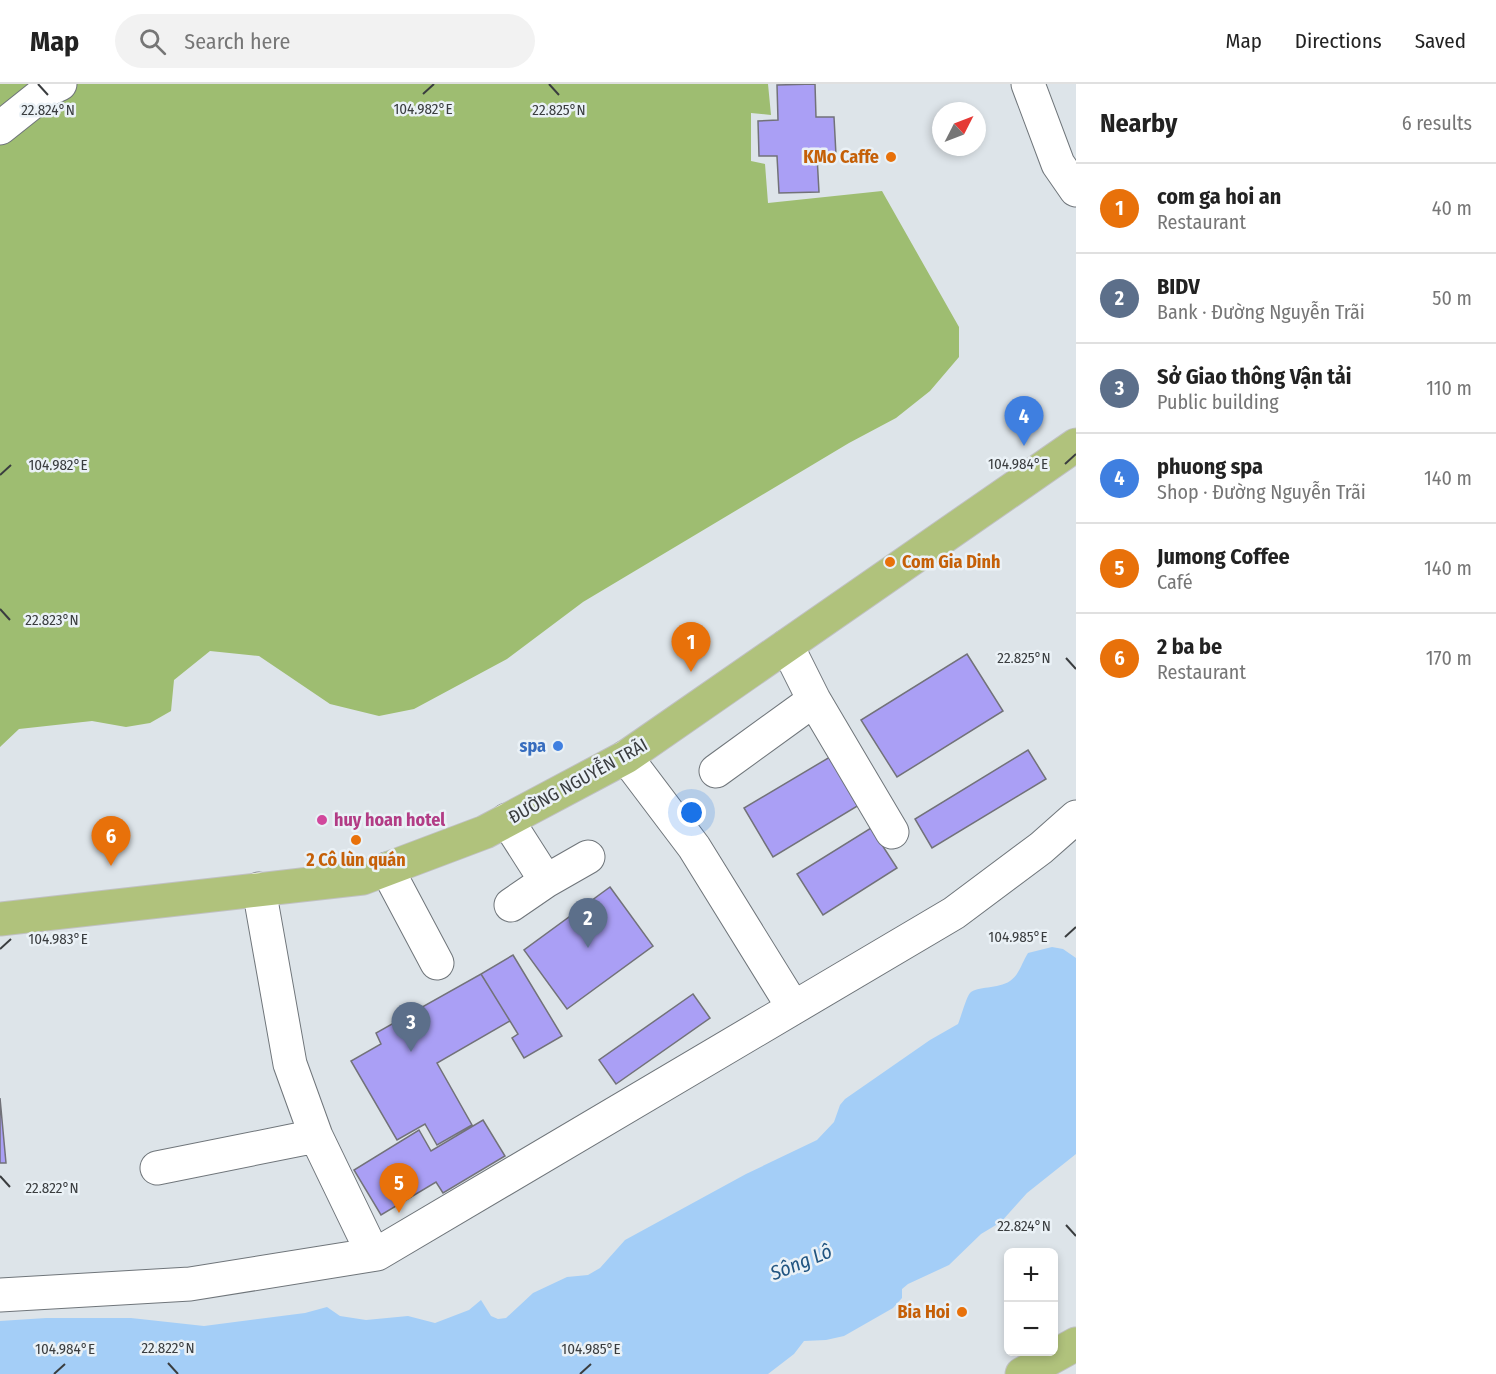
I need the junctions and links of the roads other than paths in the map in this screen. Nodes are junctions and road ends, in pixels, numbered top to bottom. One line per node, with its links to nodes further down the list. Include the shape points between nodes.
1 (60, 84): 3 (street)
2 (1028, 84): 4 (street, via 1058,164)
3 (0, 128)
4 (1076, 190)
5 (1076, 445): 6 (main road, ĐƯỜNG NGUYỄN TRÃI)
6 (786, 646): 7 (street); 8 (main road, ĐƯỜNG NGUYỄN TRÃI)
7 (813, 700): 9 (street); 12 (street)
8 (626, 757): 11 (main road, ĐƯỜNG NGUYỄN TRÃI); 20 (street, via 694,847)
9 (716, 771)
10 (1076, 817): 20 (street, via 954,913)
11 (507, 820): 14 (main road, ĐƯỜNG NGUYỄN TRÃI); 15 (street)
12 (892, 832)
13 (588, 856): 15 (street)
14 (387, 869): 16 (main road, ĐƯỜNG NGUYỄN TRÃI, via 363,878); 19 (street)
15 (546, 881): 17 (street)
16 (259, 889): 18 (main road, ĐƯỜNG NGUYỄN TRÃI); 21 (street, via 290,1064)
17 (511, 905)
18 (0, 919)
19 (437, 963)
20 (793, 1007): 23 (street)
21 (316, 1136): 22 (street); 23 (street)
22 (157, 1168)
23 (373, 1254): 24 (street, via 190,1284)
24 (0, 1295)
25 (1076, 1344): 26 (main road)
26 (1022, 1374)

